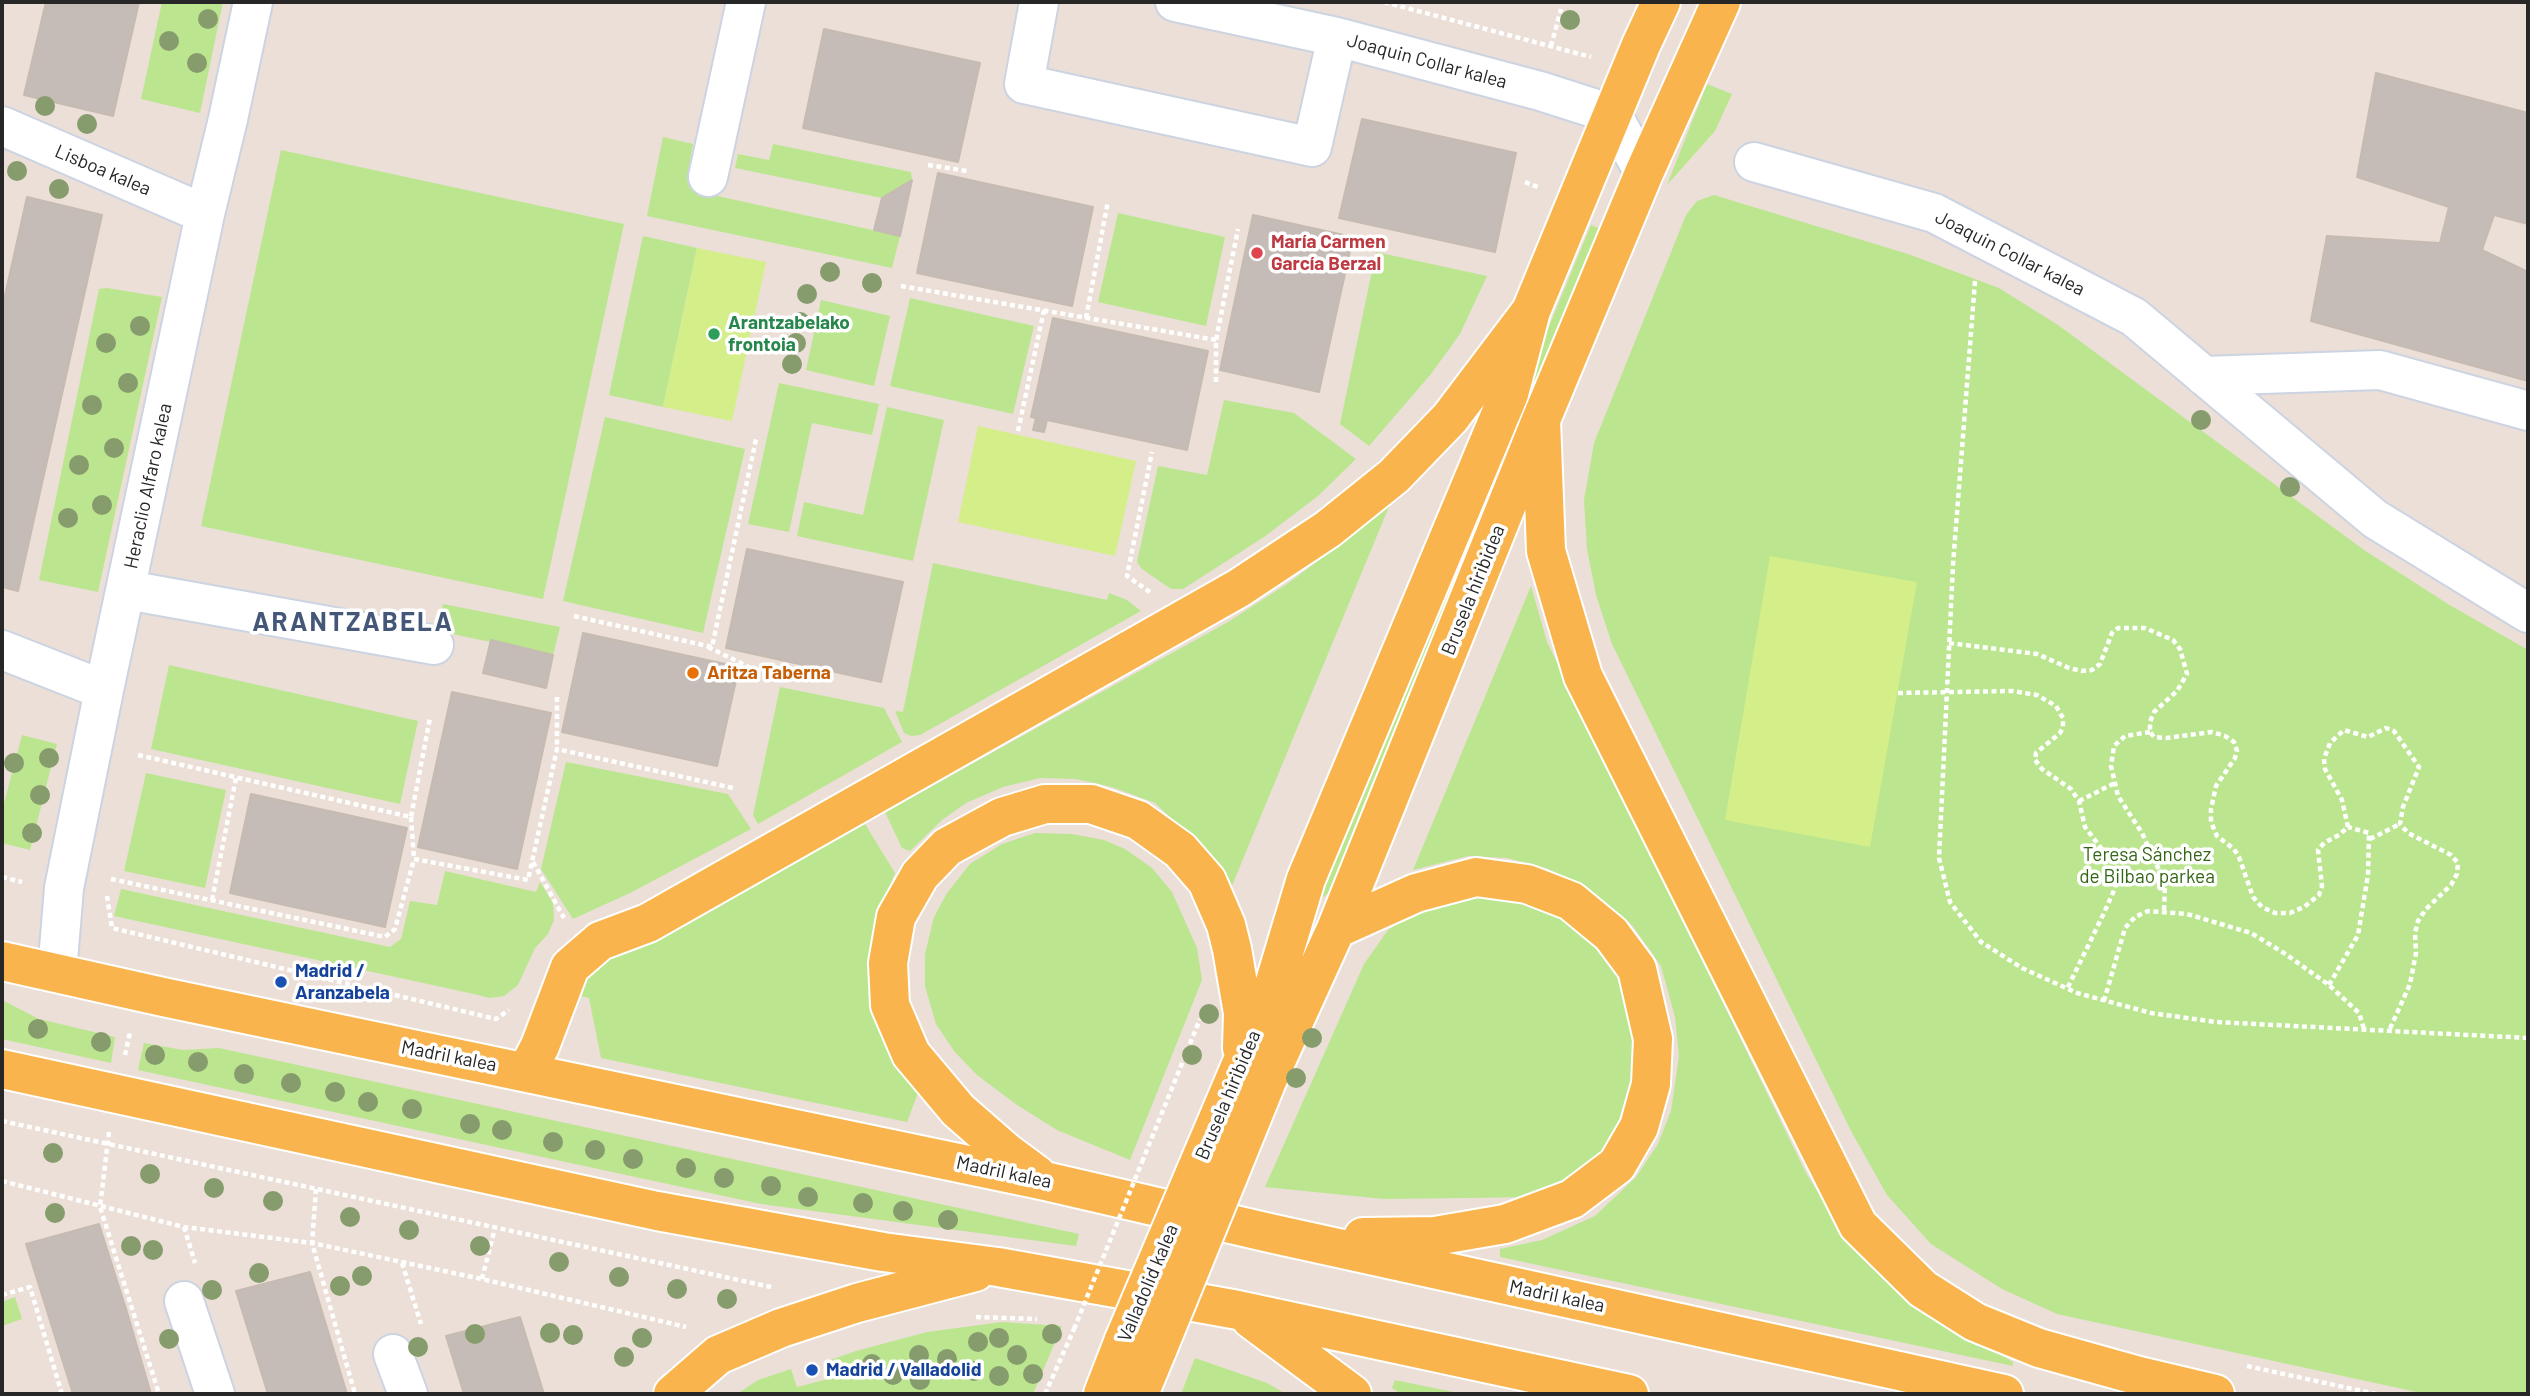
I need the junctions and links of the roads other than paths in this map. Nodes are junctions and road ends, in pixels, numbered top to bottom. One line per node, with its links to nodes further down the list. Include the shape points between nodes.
1 (253, 2): 13 (street, Heraclio Alfaro kalea)
2 (747, 2): 12 (street)
3 (1039, 2): 7 (street, via 1024,84 1312,147)
4 (1175, 2): 7 (street, Joaquin Collar kalea)
5 (1661, 2): 8 (main road, Brusela hiribidea)
6 (1721, 2): 11 (main road, Brusela hiribidea)
7 (1337, 37): 8 (street, Joaquin Collar kalea)
8 (1612, 114): 11 (street); 14 (main road, Brusela hiribidea)
9 (2, 126): 13 (street, Lisboa kalea)
10 (1754, 162): 15 (street, Joaquin Collar kalea, via 1934,213 2134,317)
11 (1644, 173): 17 (main road, Brusela hiribidea)
12 (708, 177)
13 (205, 214): 18 (street, Heraclio Alfaro kalea)
14 (1531, 311): 26 (main road, Brusela hiribidea, via 1509,394 1306,879 1272,992); 28 (main road, via 1450,418 1394,476 1240,588 648,923 600,941 570,967)
15 (2204, 376): 16 (street, via 2380,370); 19 (street, Joaquin Collar kalea, via 2375,519)
16 (2528, 411)
17 (1541, 420): 23 (main road, Brusela hiribidea); 45 (main road, via 1546,551 1583,676 1858,1225 1923,1289 1975,1322 2039,1348)
18 (127, 590): 20 (street); 22 (street, Heraclio Alfaro kalea)
19 (2528, 612)
20 (434, 645)
21 (2, 650): 22 (street)
22 (104, 690): 25 (street, Heraclio Alfaro kalea, via 64,888)
23 (1336, 929): 29 (main road, Brusela hiribidea, via 1266,1083); 31 (main road, via 1416,893 1476,877 1527,884 1571,901 1611,934 1637,969 1653,1039 1651,1084 1639,1128 1617,1166 1572,1199 1505,1224 1435,1236)
24 (2, 961): 25 (main road, Madril kalea)
25 (57, 972): 28 (main road, Madril kalea)
26 (1242, 1058): 29 (main road, Brusela hiribidea); 30 (main road, via 1243,1013 1226,925 1207,881 1180,850 1138,820 1091,804 1045,804 1002,817 947,847 920,875 896,917 888,963 890,1004 911,1054 958,1110)
27 (2, 1069): 32 (main road, via 657,1211 883,1252)
28 (527, 1071): 30 (main road, Madril kalea)
29 (1211, 1176): 35 (main road, Valladolid kalea, bridge)
30 (1045, 1181): 31 (main road, Madril kalea)
31 (1274, 1234): 44 (main road, Madril kalea)
32 (998, 1267): 34 (main road); 39 (main road, via 857,1303 781,1328 718,1355)
33 (184, 1301): 37 (street)
34 (1238, 1310): 42 (main road); 43 (main road)
35 (1124, 1338): 40 (main road, Valladolid kalea); 41 (main road, Valladolid kalea)
36 (393, 1353): 38 (street)
37 (215, 1394)
38 (408, 1394)
39 (673, 1394)
40 (1102, 1394)
41 (1139, 1394)
42 (1352, 1394)
43 (1629, 1394)
44 (2004, 1394)
45 (2215, 1394)

